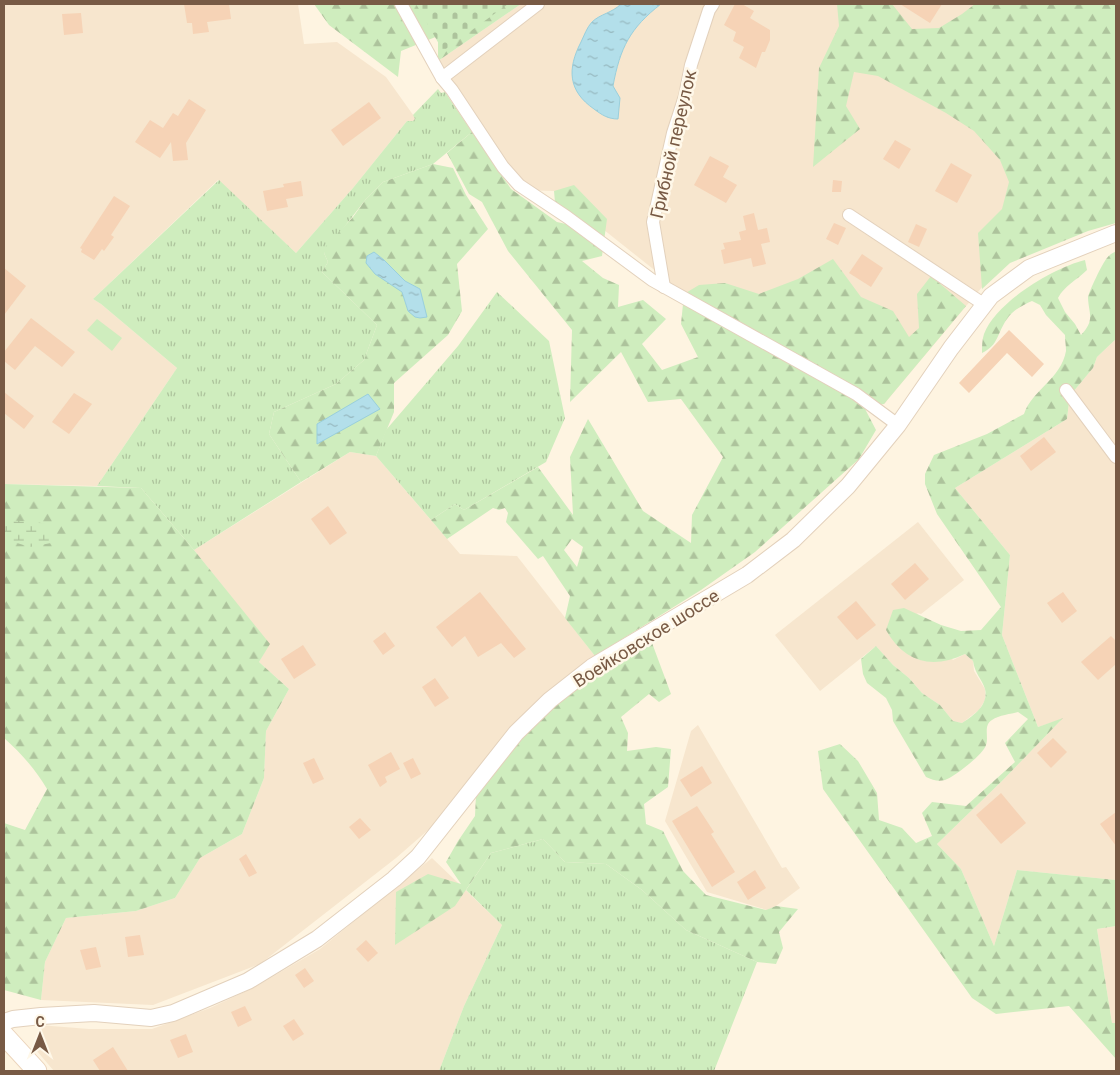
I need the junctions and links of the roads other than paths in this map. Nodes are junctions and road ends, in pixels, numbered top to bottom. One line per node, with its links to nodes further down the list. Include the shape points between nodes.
1 (401, 4): 4 (street)
2 (538, 4): 4 (street)
3 (713, 4): 7 (street, Грибной переулок, via 708,10 691,65 653,222)
4 (442, 78): 7 (street, via 503,167 519,184)
5 (849, 215): 8 (street)
6 (1116, 234): 8 (street, Воейковское шоссе, via 1029,268 991,296)
7 (664, 287): 10 (street, via 856,394)
8 (984, 305): 10 (street, Воейковское шоссе)
9 (1066, 390): 11 (street)
10 (898, 425): 12 (street, Воейковское шоссе, via 848,486 793,540 741,579 592,667 550,700 516,734 418,857 317,939 248,981 173,1013 151,1018 94,1013)
11 (1116, 457)
12 (4, 1022)
13 (4, 1035): 14 (main road)
14 (37, 1071)

